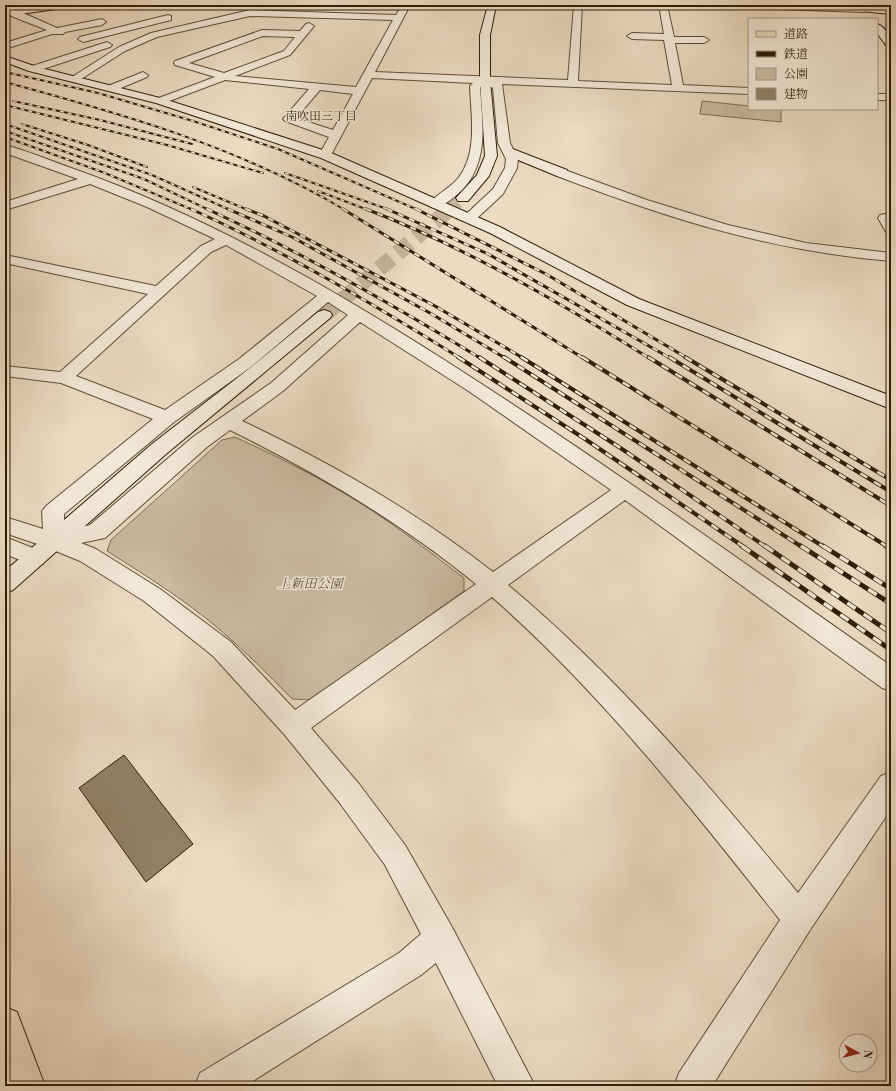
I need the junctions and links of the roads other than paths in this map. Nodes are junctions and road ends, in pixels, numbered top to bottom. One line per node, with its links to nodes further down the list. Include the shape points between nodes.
1 (28, 5): 11 (street)
2 (64, 5): 14 (street)
3 (285, 5): 15 (street)
4 (406, 5): 20 (street)
5 (492, 5): 50 (street, via 484,35)
6 (578, 5): 51 (street)
7 (663, 5): 38 (street)
8 (744, 5): 12 (street)
9 (791, 6): 10 (street); 12 (street); 21 (street)
10 (862, 7): 13 (street); 22 (street)
11 (5, 8)
12 (757, 8)
13 (891, 11)
14 (10, 13): 28 (street)
15 (277, 14): 16 (street); 24 (street, via 250,12)
16 (317, 15): 20 (street); 30 (street)
17 (143, 16): 23 (street)
18 (175, 16): 23 (street)
19 (202, 16): 24 (street)
20 (400, 18): 47 (street)
21 (798, 18)
22 (870, 18)
23 (155, 21): 26 (street)
24 (215, 21): 27 (street)
25 (878, 28): 41 (street)
26 (119, 29): 28 (street, via 100,21); 29 (street)
27 (180, 29): 31 (street); 36 (street)
28 (56, 31): 33 (street); 40 (street)
29 (109, 32): 33 (street); 36 (street)
30 (302, 34): 37 (street, via 262,33); 48 (street, via 287,54)
31 (202, 35)
32 (632, 36): 38 (street)
33 (79, 39): 39 (street)
34 (217, 39): 37 (street)
35 (704, 40): 38 (street)
36 (140, 41): 42 (street)
37 (232, 43): 48 (street, via 179,63)
38 (668, 43): 54 (street)
39 (107, 45): 42 (street); 45 (street)
40 (5, 46)
41 (891, 46)
42 (122, 49): 49 (street)
43 (23, 56): 44 (street)
44 (7, 60): 45 (street)
45 (34, 69): 49 (street)
46 (143, 75): 53 (street)
47 (370, 75): 50 (street); 55 (street)
48 (225, 76): 52 (street); 59 (street)
49 (74, 79): 53 (street)
50 (485, 80): 51 (street); 62 (street, via 498,86 504,143); 65 (street, via 491,156 483,176); 66 (street, via 475,86 478,141 476,158 468,176 452,194)
51 (573, 84): 54 (street)
52 (316, 87): 55 (street); 60 (street, via 290,119)
53 (112, 88): 59 (street)
54 (678, 88): 56 (street)
55 (360, 91): 60 (street)
56 (748, 91)
57 (878, 97): 58 (street)
58 (891, 97)
59 (160, 101): 63 (street)
60 (336, 135): 63 (street)
61 (5, 150): 64 (street)
62 (510, 152): 68 (street, via 511,168 498,191); 70 (street, via 676,215 754,237 848,255)
63 (325, 155): 66 (street)
64 (89, 180): 67 (street); 69 (street, via 151,203)
65 (463, 198)
66 (436, 204): 68 (street)
67 (5, 206)
68 (469, 218): 78 (street, via 633,302)
69 (226, 240): 72 (street, via 206,249); 73 (street)
70 (891, 257)
71 (5, 259): 72 (street)
72 (158, 292): 77 (street)
73 (326, 296): 74 (street); 79 (street, via 245,363)
74 (359, 314): 80 (street, via 277,387); 81 (street, via 483,392)
75 (324, 315): 84 (street, via 159,449)
76 (5, 371): 77 (street)
77 (64, 378): 79 (street)
78 (891, 403)
79 (167, 418): 84 (street, via 53,511)
80 (229, 422): 84 (street, via 200,442 96,532); 86 (street, via 372,497)
81 (625, 490): 86 (street); 87 (street)
82 (5, 525): 84 (street)
83 (5, 545): 84 (street)
84 (45, 549): 85 (street); 88 (street, via 88,555 152,594 222,649)
85 (5, 584)
86 (493, 584): 88 (street); 90 (street, via 591,673 632,717 677,768)
87 (891, 680)
88 (293, 726): 91 (street, via 349,793 395,856)
89 (891, 785): 90 (street)
90 (799, 919): 96 (street)
91 (441, 938): 94 (street, via 410,964); 95 (street)
92 (5, 1024): 93 (main road)
93 (27, 1086)
94 (213, 1086)
95 (517, 1086)
96 (692, 1086)

